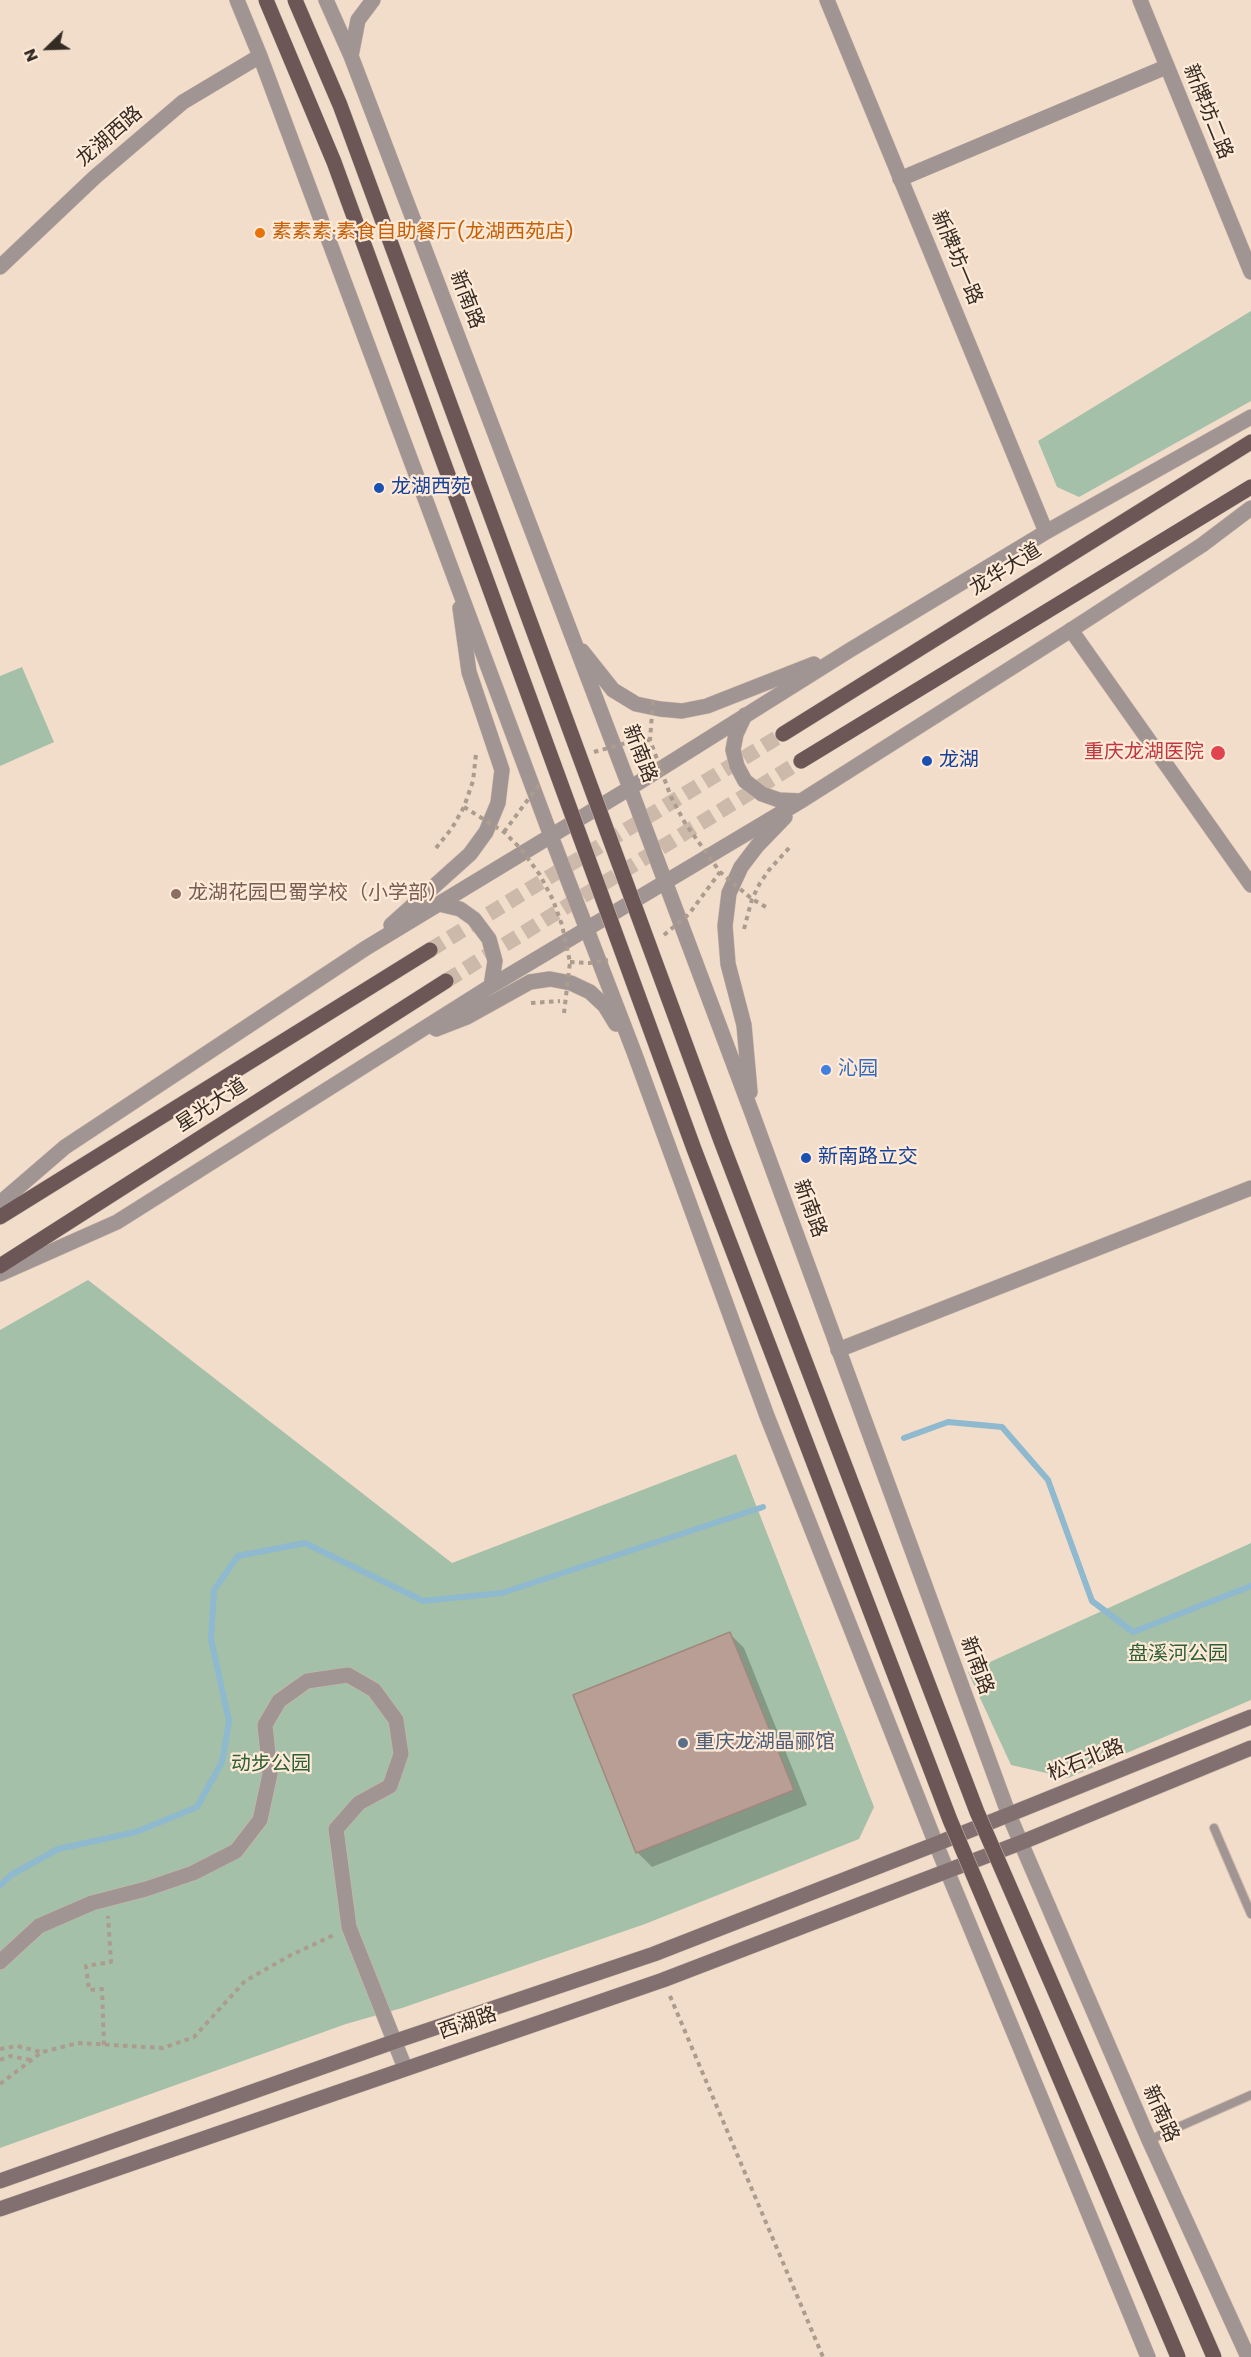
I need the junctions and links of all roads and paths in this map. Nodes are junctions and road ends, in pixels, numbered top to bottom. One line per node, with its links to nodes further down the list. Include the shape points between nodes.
1 (237, 0): 8 (street)
2 (266, 0): 84 (main road, bridge, via 338,173 694,1149 945,1809)
3 (295, 0): 85 (main road, bridge, via 340,105 716,1130 977,1812)
4 (326, 0): 9 (street, 新南路)
5 (373, 0): 9 (street, via 358,20)
6 (827, 0): 11 (street, 新牌坊一路)
7 (1140, 0): 10 (street, 新牌坊二路)
8 (260, 56): 12 (street, 龙湖西路, via 183,102 95,177); 19 (street)
9 (351, 56): 21 (street, 新南路)
10 (1166, 67): 11 (street); 13 (street, 新牌坊二路)
11 (900, 179): 18 (street, 新牌坊一路)
12 (0, 267)
13 (1251, 272)
14 (1251, 417): 18 (street)
15 (1251, 442): 25 (main road, 龙华大道)
16 (1251, 488): 27 (main road)
17 (1251, 508): 20 (street, via 1202,545)
18 (1046, 532): 22 (street)
19 (455, 576): 31 (street); 41 (street, via 469,672 502,770 498,803 486,832 470,854)
20 (1071, 630): 29 (street); 35 (street)
21 (572, 639): 22 (street, via 613,690 636,704 682,711 707,706); 28 (street, 新南路)
22 (850, 650): 24 (street)
23 (653, 701): 36 (path, bridge, via 650,740 671,797 714,864)
24 (745, 714): 28 (street); 29 (street, via 733,750 746,781 762,794)
25 (783, 734)
26 (476, 754): 30 (path)
27 (801, 761)
28 (630, 788): 31 (street); 34 (street, 新南路)
29 (801, 801): 34 (street); 51 (street, via 757,846 741,867 729,894 725,926 728,964 744,1025)
30 (464, 807): 32 (path); 45 (path, bridge, via 504,832 540,875 562,925 570,962)
31 (551, 836): 37 (street); 39 (street)
32 (436, 848)
33 (789, 848): 36 (path, via 769,870)
34 (665, 883): 39 (street); 51 (street, 新南路)
35 (1251, 885)
36 (752, 899): 38 (path, bridge); 40 (path)
37 (440, 904): 41 (street); 44 (street, via 460,909 474,919 489,939 495,961)
38 (766, 907)
39 (587, 928): 44 (street); 50 (street)
40 (744, 931)
41 (366, 948): 53 (street, via 65,1147)
42 (430, 950): 54 (main road, 星光大道)
43 (446, 981): 55 (main road, 星光大道)
44 (491, 986): 49 (street)
45 (565, 1001): 46 (path); 47 (path); 48 (path, bridge)
46 (528, 1004)
47 (575, 1005)
48 (564, 1013)
49 (402, 1042): 50 (street, via 467,1017 530,982 550,979 590,992 605,1006); 56 (street, via 117,1221)
50 (634, 1052): 63 (street, via 767,1416)
51 (752, 1113): 57 (street, 新南路)
52 (1251, 1188): 57 (street)
53 (0, 1203)
54 (0, 1217)
55 (0, 1266)
56 (0, 1274)
57 (838, 1350): 60 (street, 新南路)
58 (1251, 1717): 60 (main road, 松石北路)
59 (1251, 1748): 62 (main road)
60 (1009, 1815): 62 (street, 新南路); 63 (main road, 松石北路)
61 (1214, 1828): 66 (lane)
62 (1020, 1843): 64 (main road); 79 (street, 新南路)
63 (936, 1844): 64 (street); 70 (main road, 西湖路, via 654,1954)
64 (947, 1871): 69 (main road, 西湖路); 83 (street)
65 (108, 1899): 67 (street, via 193,1873 236,1851 260,1820 270,1774 265,1725 279,1701 307,1681 348,1675 374,1690 396,1720 401,1754 390,1786 359,1803 336,1829); 68 (street, via 39,1926); 71 (path, via 111,1962 87,1966 89,1990 102,1989)
66 (1251, 1914)
67 (349, 1927): 70 (street); 71 (path, via 245,1981 194,2037 163,2048)
68 (0, 1962)
69 (663, 1980): 76 (main road, 西湖路); 82 (path)
70 (396, 2041): 76 (street); 80 (main road, 西湖路)
71 (104, 2045): 73 (path, via 78,2043)
72 (0, 2049): 73 (path, via 17,2046)
73 (42, 2052): 75 (path)
74 (0, 2060): 75 (path, via 10,2056)
75 (31, 2060): 77 (path)
76 (405, 2068): 81 (main road, 西湖路)
77 (0, 2084)
78 (1251, 2095): 79 (lane)
79 (1149, 2140): 86 (street, 新南路)
80 (0, 2181)
81 (0, 2209)
82 (823, 2357)
83 (1148, 2357)
84 (1178, 2357)
85 (1214, 2357)
86 (1248, 2357)

